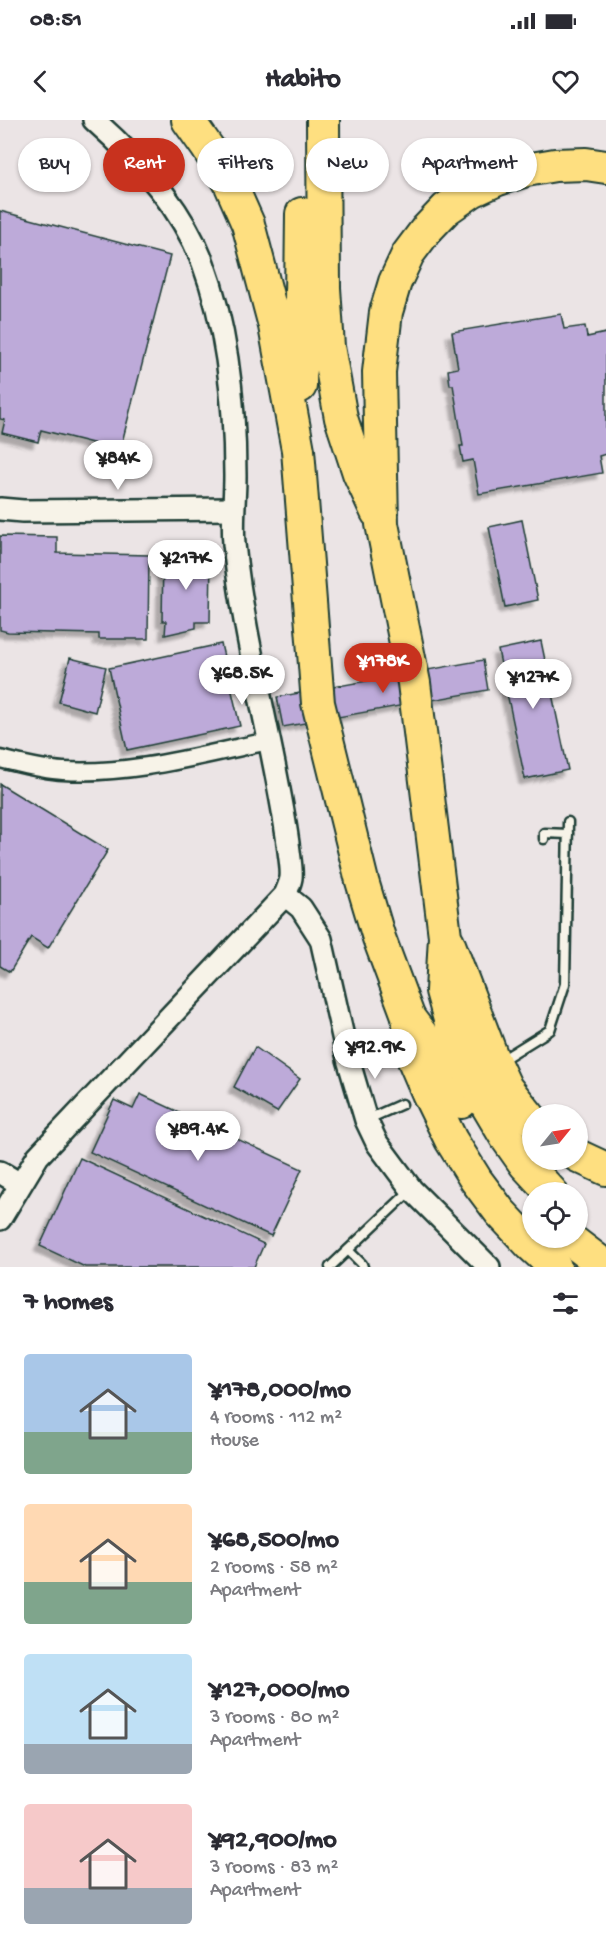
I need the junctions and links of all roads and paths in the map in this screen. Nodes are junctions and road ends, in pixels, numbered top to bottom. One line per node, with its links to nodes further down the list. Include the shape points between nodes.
1 (94, 120): 8 (street, via 146,171 190,234 202,261 216,301 228,365 234,427)
2 (188, 120): 6 (highway, via 229,181 248,224 275,326)
3 (302, 120): 6 (highway)
4 (323, 120): 9 (highway, via 328,347 341,418 359,473)
5 (606, 167): 9 (highway, via 555,165 498,179 446,209 408,254 386,312 379,372)
6 (298, 450): 17 (highway, via 318,703 362,881)
7 (0, 509): 8 (street)
8 (233, 509): 10 (street, via 240,597)
9 (382, 524): 16 (highway, via 414,683)
10 (269, 741): 11 (street, via 134,769 62,771); 15 (street, via 287,837 291,877)
11 (0, 759)
12 (568, 822): 13 (lane)
13 (568, 834): 14 (lane, via 544,833); 18 (lane, via 565,984 550,1030)
14 (544, 839)
15 (285, 896): 21 (street, via 301,908 321,939); 26 (street, via 38,1156)
16 (445, 936): 20 (highway, via 492,1060 506,1088); 25 (highway, via 442,991 465,1063 506,1137)
17 (408, 1016): 28 (highway, via 436,1054 472,1123); 37 (highway, via 413,1058 451,1140 500,1212)
18 (508, 1056)
19 (402, 1104): 21 (lane)
20 (522, 1108)
21 (366, 1120): 27 (street, via 376,1143)
22 (588, 1162): 23 (highway)
23 (606, 1169)
24 (0, 1172): 26 (street)
25 (542, 1182)
26 (20, 1184): 29 (street)
27 (412, 1190): 33 (lane); 36 (street)
28 (522, 1191)
29 (0, 1219)
30 (588, 1226): 31 (highway)
31 (606, 1241)
32 (581, 1248): 38 (highway)
33 (348, 1250): 34 (lane); 35 (lane)
34 (330, 1267)
35 (363, 1267)
36 (489, 1267)
37 (555, 1267)
38 (606, 1267)

